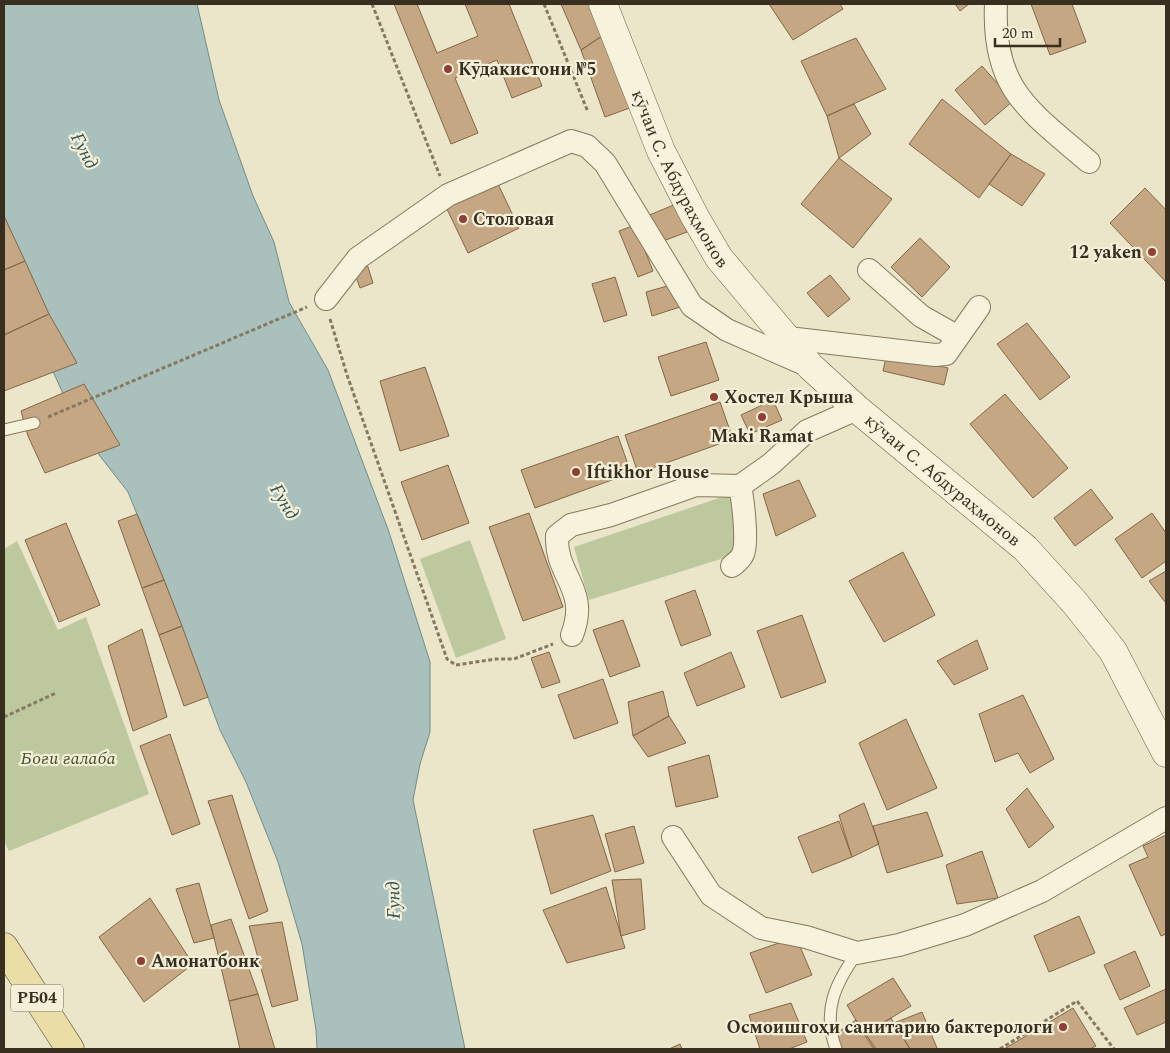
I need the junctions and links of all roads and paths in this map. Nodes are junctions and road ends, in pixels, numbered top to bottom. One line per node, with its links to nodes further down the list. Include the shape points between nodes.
1 (372, 4): 7 (path)
2 (544, 4): 5 (path)
3 (603, 4): 12 (street, кӯчаи С. Абдураҳмонов, via 662,151 695,217 719,258)
4 (996, 4): 6 (street, via 994,34 1013,90 1028,111)
5 (588, 112)
6 (1089, 162)
7 (448, 195): 9 (street, via 358,258); 13 (street, via 571,141 587,146 605,163 692,306 727,330)
8 (870, 270): 11 (street, via 920,316)
9 (326, 299): 15 (path); 19 (path, via 347,374 447,660 456,665 514,659)
10 (979, 307): 11 (street)
11 (958, 337): 12 (street, via 946,354 935,356)
12 (788, 338): 13 (street, кӯчаи С. Абдураҳмонов)
13 (810, 366): 14 (street, кӯчаи С. Абдураҳмонов)
14 (857, 409): 17 (street, via 806,431 771,464); 22 (street, кӯчаи С. Абдураҳмонов, via 1025,548 1075,603 1113,651)
15 (34, 423): 16 (lane)
16 (4, 430)
17 (740, 486): 18 (street, via 744,503 744,552); 19 (street, via 696,485 571,525 558,536 557,551 578,599 578,618)
18 (732, 566)
19 (572, 634)
20 (56, 693): 21 (path)
21 (4, 717)
22 (1166, 753)
23 (1166, 818): 26 (street, via 1042,891 974,921 899,945)
24 (674, 837): 26 (street, via 711,895 761,928 806,937)
25 (4, 946): 27 (main road, РБ04)
26 (857, 953): 28 (lane, via 838,979 829,1016 830,1034)
27 (70, 1049)
28 (836, 1049)
29 (1000, 1049): 30 (path, via 1077,1001)
30 (1114, 1049)

